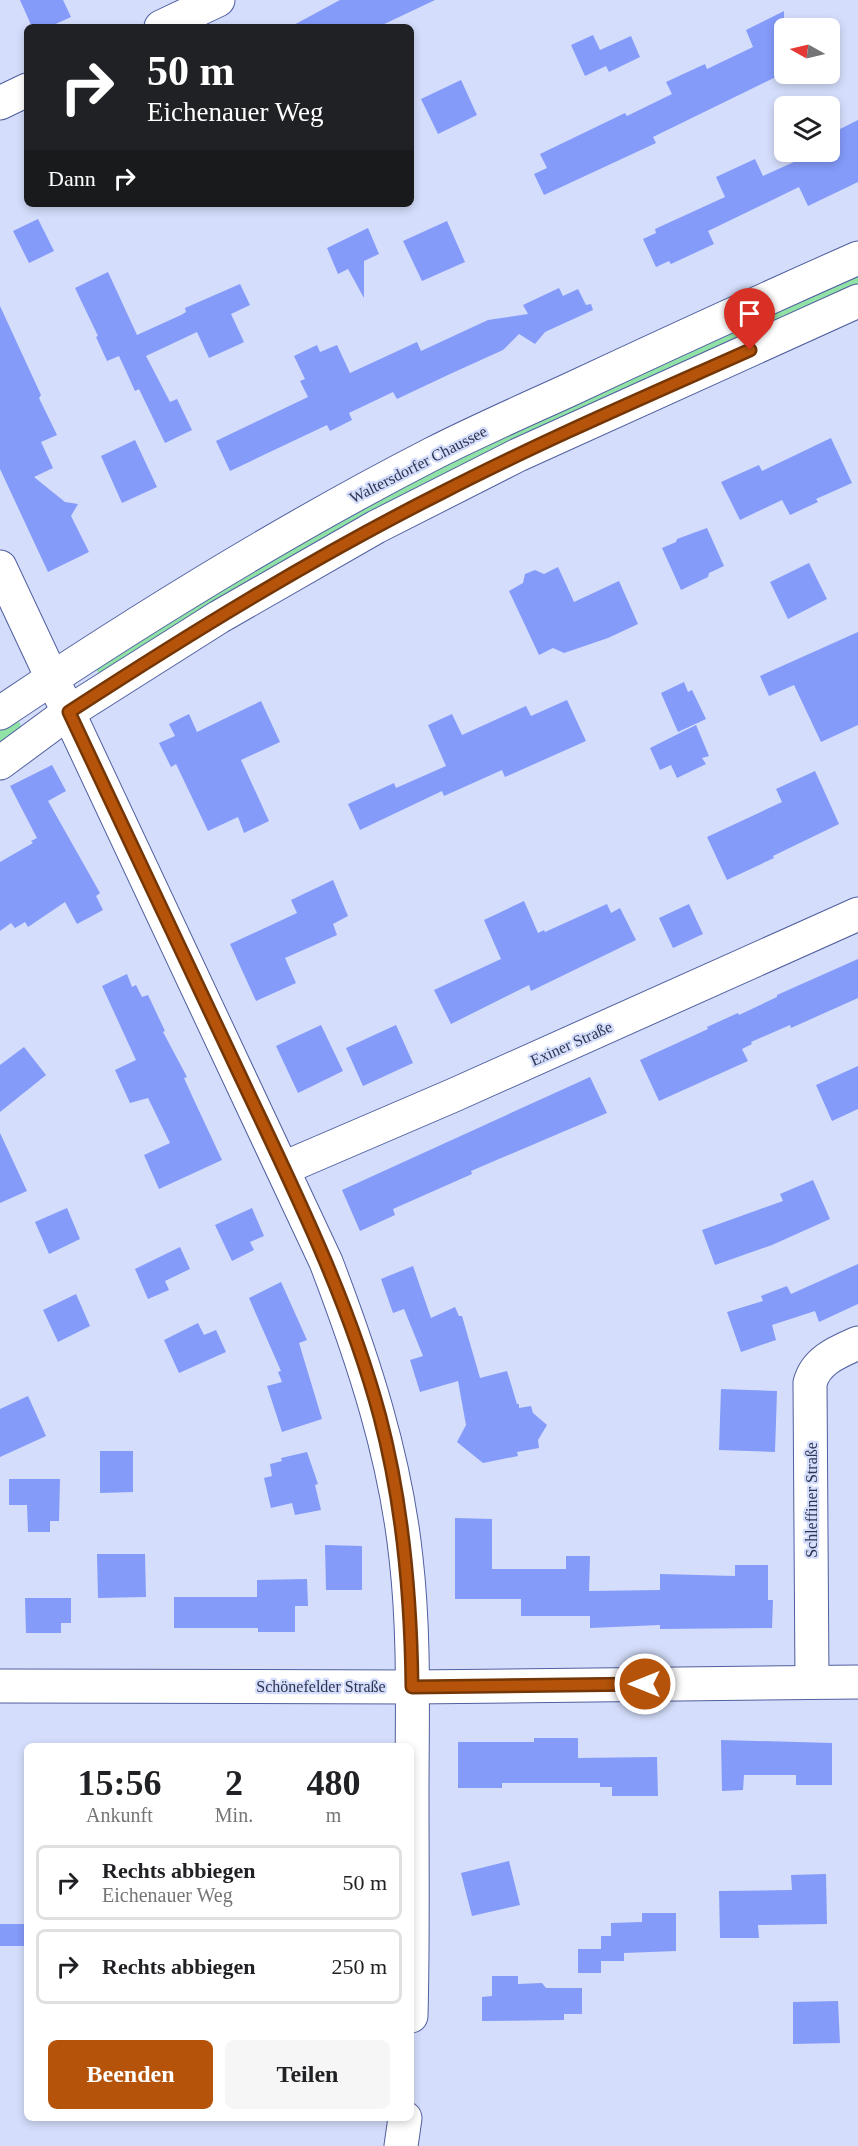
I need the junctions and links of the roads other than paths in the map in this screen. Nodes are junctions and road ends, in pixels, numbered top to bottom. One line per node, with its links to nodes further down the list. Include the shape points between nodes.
1 (218, 0): 2 (street)
2 (166, 24)
3 (24, 91): 4 (street)
4 (0, 103)
5 (858, 258): 8 (street, Waltersdorfer Chaussee, via 425,458 280,536)
6 (858, 301): 10 (street, via 422,502 219,617)
7 (0, 567): 8 (street)
8 (52, 678): 9 (street, Waltersdorfer Chaussee); 10 (street)
9 (0, 712)
10 (69, 712): 11 (street); 13 (street)
11 (0, 763)
12 (858, 914): 13 (street, Exiner Straße)
13 (284, 1168): 18 (street, via 330,1272 380,1417 406,1558)
14 (858, 1343): 15 (street, Schleffiner Straße, via 825,1359 810,1383)
15 (812, 1682): 16 (street, Schönefelder Straße); 18 (street, Schönefelder Straße)
16 (858, 1682)
17 (0, 1686): 18 (street, Schönefelder Straße)
18 (412, 1687): 19 (street)
19 (412, 1743)
20 (405, 2121): 21 (street)
21 (401, 2146)

